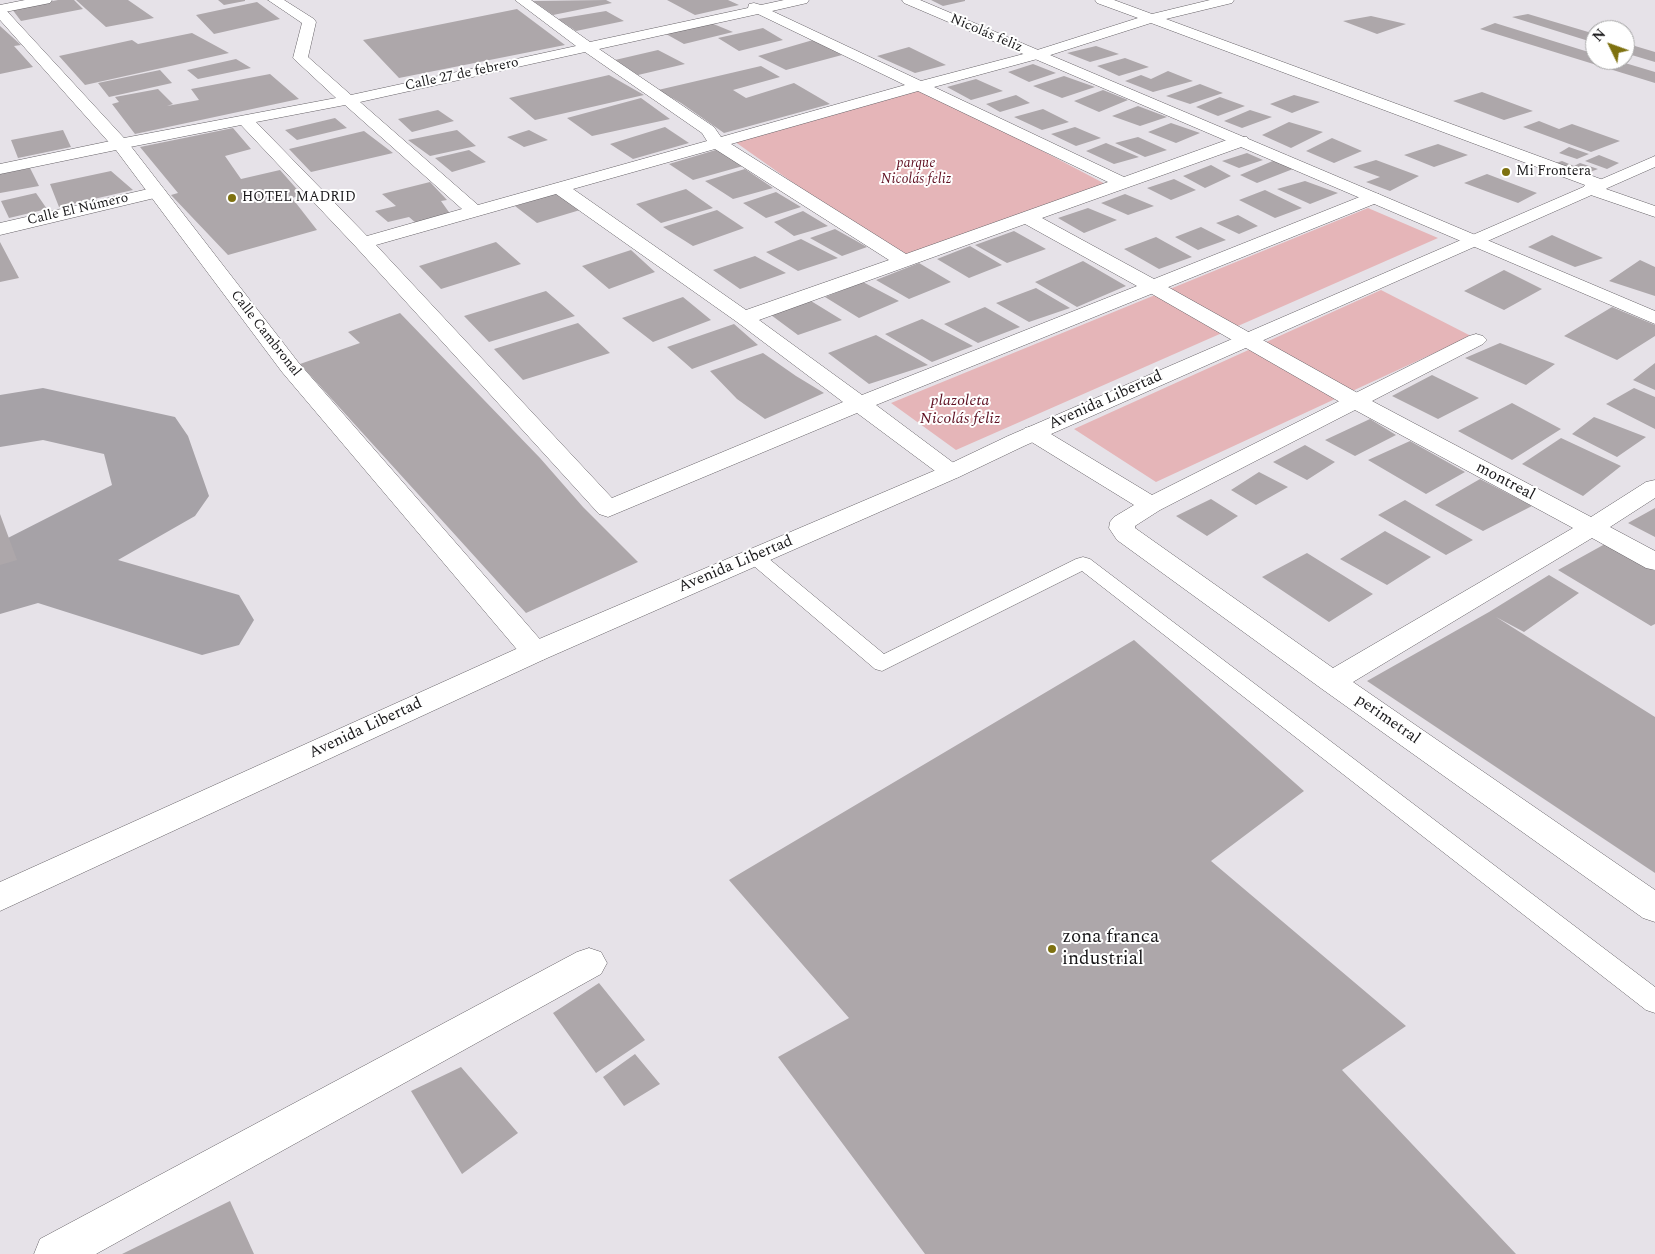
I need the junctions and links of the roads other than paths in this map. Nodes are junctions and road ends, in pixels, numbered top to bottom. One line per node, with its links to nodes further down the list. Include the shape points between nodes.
1 (45, 0): 9 (street)
2 (275, 0): 15 (street, via 309,22 300,58)
3 (522, 0): 12 (street)
4 (739, 0): 10 (street)
5 (802, 0): 10 (street, Calle 27 de febrero)
6 (909, 0): 13 (street, Nicolás feliz)
7 (1102, 0): 11 (street)
8 (1227, 0): 11 (street)
9 (0, 10): 19 (street, Calle Cambronal)
10 (759, 10): 12 (street, Calle 27 de febrero); 14 (street)
11 (1153, 18): 13 (street); 23 (street)
12 (587, 47): 15 (street, Calle 27 de febrero); 18 (street, via 708,130)
13 (1036, 55): 14 (street); 17 (street, Nicolás feliz)
14 (919, 86): 18 (street); 22 (street)
15 (348, 100): 16 (street, Calle 27 de febrero); 27 (street)
16 (245, 120): 19 (street, Calle 27 de febrero); 32 (street)
17 (1241, 141): 22 (street); 26 (street, Nicolás feliz)
18 (717, 143): 24 (street); 33 (street)
19 (120, 144): 21 (street, Calle 27 de febrero); 25 (street, Calle Cambronal)
20 (1655, 161): 23 (street, Avenida Libertad)
21 (0, 169)
22 (1123, 183): 29 (street)
23 (1595, 187): 28 (street); 31 (street, Avenida Libertad)
24 (559, 188): 27 (street); 35 (street)
25 (157, 192): 30 (street, Calle El Número); 48 (street, Calle Cambronal, via 290,367)
26 (1373, 198): 31 (street, Nicolás feliz); 34 (street)
27 (476, 212): 32 (street)
28 (1655, 212)
29 (1026, 217): 33 (street); 34 (street, montreal)
30 (0, 229)
31 (1475, 241): 36 (street, Nicolás feliz); 37 (street, Avenida Libertad)
32 (363, 243): 40 (street, via 608,509)
33 (904, 260): 35 (street)
34 (1152, 286): 37 (street, montreal); 40 (street)
35 (744, 318): 40 (street)
36 (1655, 318)
37 (1246, 339): 39 (street, montreal); 41 (street, Avenida Libertad)
38 (1476, 340): 39 (street)
39 (1355, 401): 44 (street); 45 (street, montreal)
40 (861, 404): 42 (street)
41 (1033, 433): 42 (street, Avenida Libertad); 44 (street)
42 (951, 472): 46 (street, Avenida Libertad)
43 (1655, 488): 45 (street)
44 (1150, 506): 49 (street, perimetral, via 1123,522 1126,534)
45 (1591, 528): 47 (street, montreal); 49 (street)
46 (755, 557): 48 (street, Avenida Libertad); 53 (lane, via 882,664 1083,563)
47 (1655, 562)
48 (535, 652): 50 (street, Avenida Libertad)
49 (1332, 682): 51 (street, perimetral)
50 (0, 897)
51 (1655, 908)
52 (589, 963): 54 (street)
53 (1655, 1002)
54 (55, 1254)

